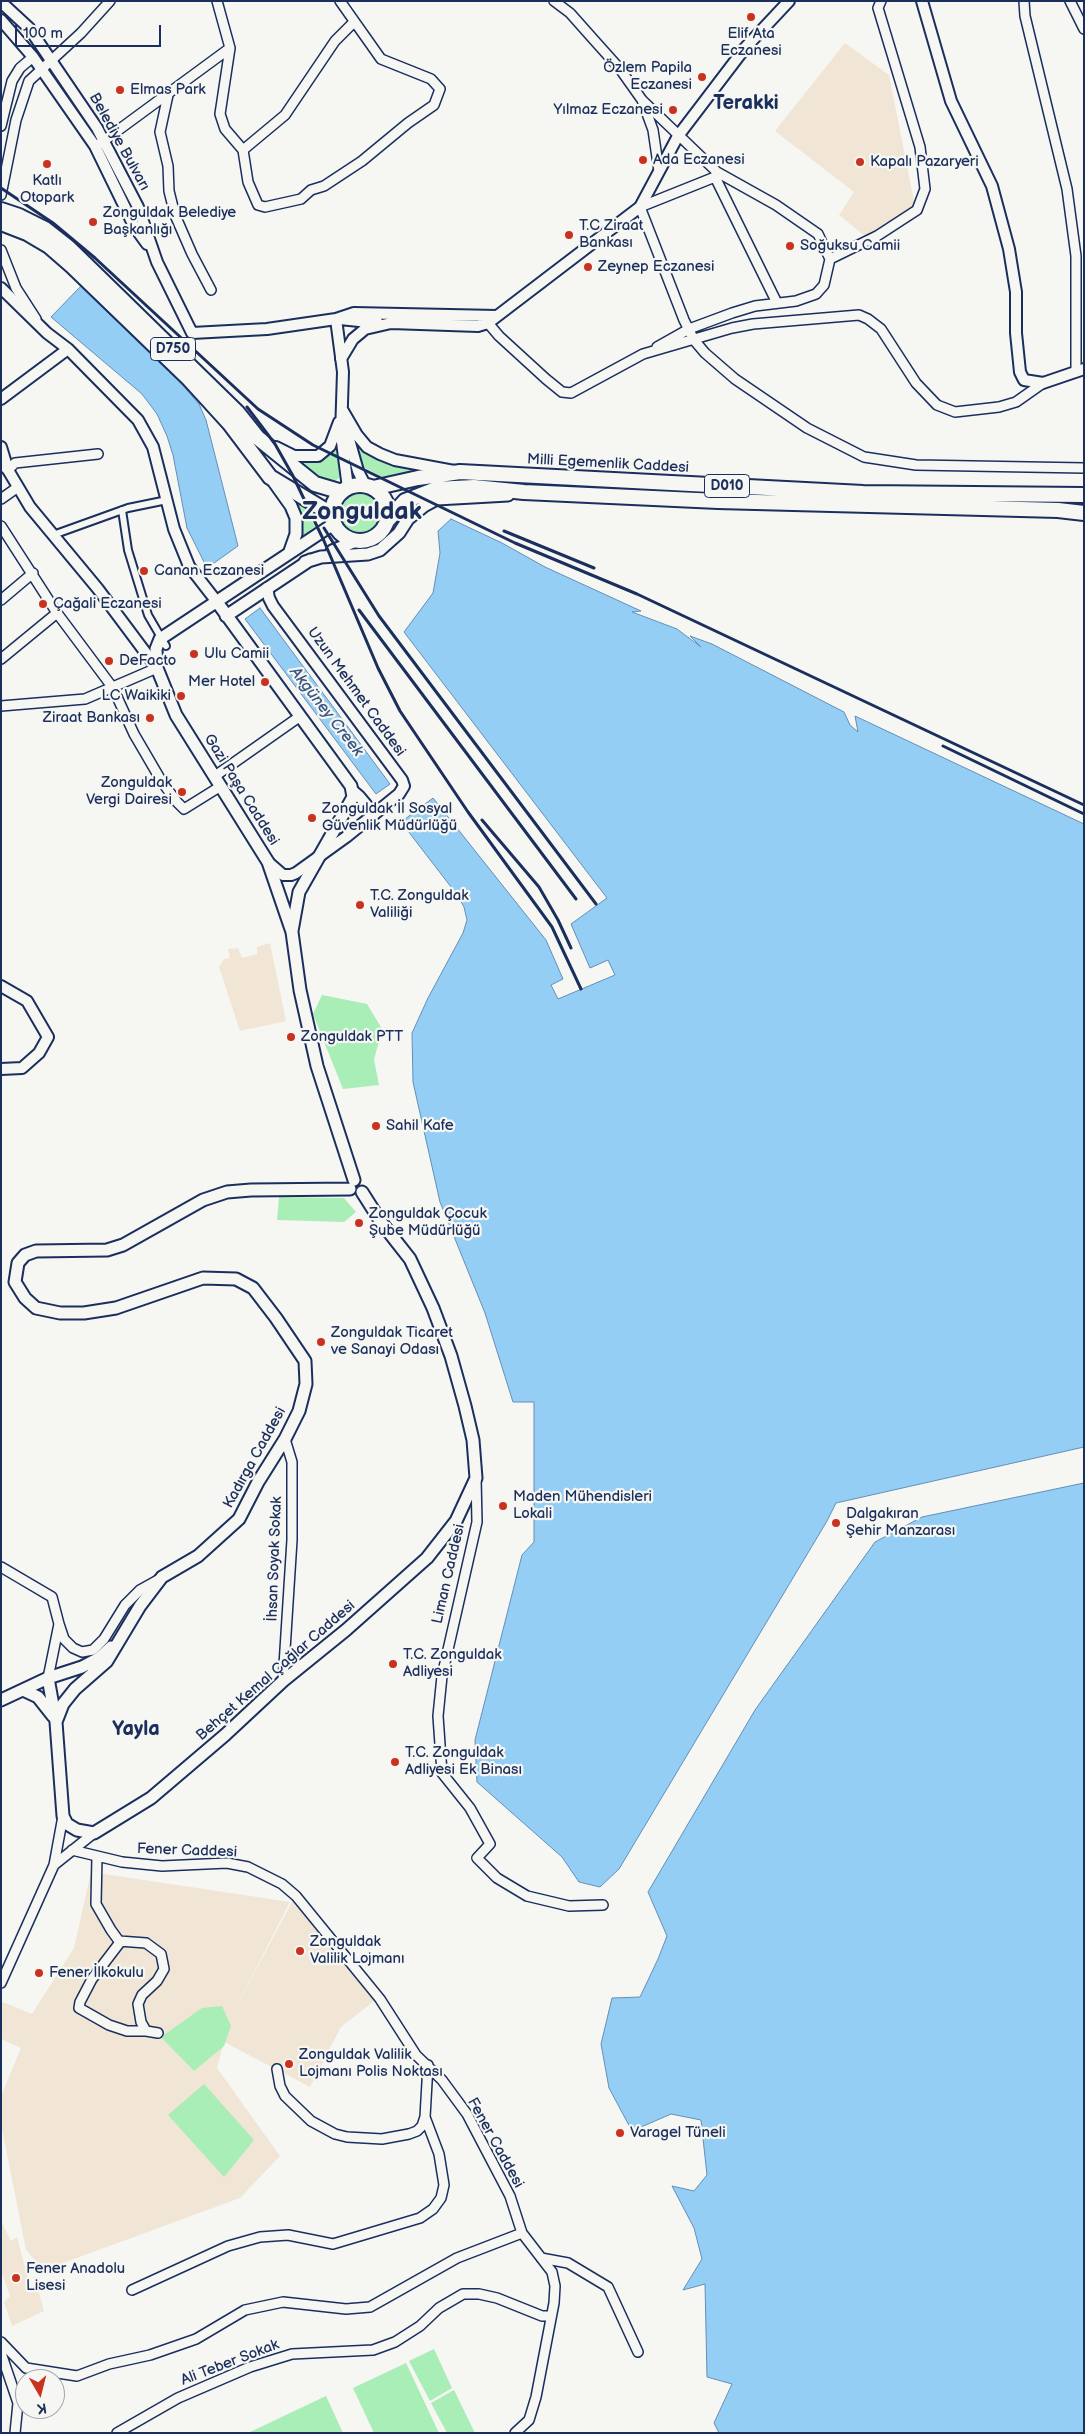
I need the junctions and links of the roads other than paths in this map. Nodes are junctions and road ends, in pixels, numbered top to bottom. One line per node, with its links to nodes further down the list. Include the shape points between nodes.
1 (110, 1): 16 (street)
2 (217, 1): 14 (street)
3 (340, 1): 12 (street)
4 (554, 1): 19 (street, via 570,13 620,69)
5 (789, 1): 21 (street, via 745,48)
6 (881, 1): 31 (street, via 878,8 920,147 925,189 917,210 877,236)
7 (922, 1): 46 (street, via 951,101 992,186 1016,292 1020,372 1024,380)
8 (1024, 1): 45 (street, via 1067,189 1076,256)
9 (1070, 1): 13 (street)
10 (1, 2): 16 (street, Belediye Bulvarı, via 29,28)
11 (1, 20): 15 (street, Belediye Bulvarı)
12 (354, 22): 23 (street, via 335,41 285,115); 23 (street, via 381,59 432,80 440,88 434,105 362,161 301,199 285,204 258,205 248,182)
13 (1084, 29)
14 (230, 48): 18 (street); 23 (street, via 220,114 226,129)
15 (33, 57): 17 (street, Belediye Bulvarı); 20 (street, via 20,68 12,81)
16 (52, 60): 17 (street); 22 (street, Belediye Bulvarı)
17 (42, 69): 22 (street, Belediye Bulvarı); 26 (street, via 23,94)
18 (168, 95): 22 (street); 33 (street, via 160,132 168,166 169,191 175,215)
19 (642, 100): 21 (street); 24 (street, via 653,130)
20 (1, 126)
21 (678, 136): 24 (street); 25 (street)
22 (100, 143): 36 (street, Belediye Bulvarı, via 134,226 153,252 192,332 267,329)
23 (243, 150)
24 (659, 171): 27 (street)
25 (716, 175): 27 (street); 31 (street, via 776,205 818,234); 34 (street)
26 (1, 195)
27 (640, 207): 35 (street); 39 (street)
28 (1, 210): 49 (highway, D750, via 45,229 68,248 238,413)
29 (1, 223): 55 (highway, D750, via 50,246 72,266 189,380 230,424)
30 (1, 250): 40 (street, via 16,288)
31 (830, 259): 34 (street, via 824,284 816,294)
32 (2, 287): 40 (street)
33 (211, 290)
34 (777, 303): 39 (street, via 755,306)
35 (497, 316): 36 (street, via 354,313); 38 (street)
36 (336, 319): 37 (street); 44 (street)
37 (391, 323): 38 (street, via 478,326); 44 (street, via 365,329 353,339)
38 (488, 323): 43 (street, via 562,392 577,391)
39 (689, 329): 41 (street); 43 (street)
40 (46, 334): 42 (street)
41 (694, 340): 43 (street); 46 (street, via 753,324 859,315 881,329 916,383 937,405 955,412 1016,402); 53 (street, via 735,379 786,415 864,458 916,465)
42 (68, 349): 47 (street); 62 (street, via 138,420 153,447)
43 (643, 354)
44 (341, 359): 48 (street)
45 (1080, 371): 46 (street)
46 (1043, 383)
47 (1, 399)
48 (343, 412): 49 (street, via 330,446 318,456 294,456); 54 (street, via 367,447 380,454 395,460); 56 (street, via 351,448); 58 (street, via 341,434)
49 (258, 438): 58 (highway, D750, via 315,484)
50 (1, 447): 52 (street, Gazi Paşa Caddesi)
51 (98, 454): 52 (street)
52 (5, 466): 57 (street, Gazi Paşa Caddesi)
53 (1084, 468)
54 (460, 472): 56 (highway, Milli Egemenlik Caddesi / D010); 60 (highway, Milli Egemenlik Caddesi / D010, via 863,493)
55 (270, 477): 65 (highway, D750); 70 (main road, via 296,518 296,534)
56 (369, 486): 58 (highway, Milli Egemenlik Caddesi / D750); 66 (highway, via 379,492 388,506)
57 (18, 487): 61 (street); 68 (street, Gazi Paşa Caddesi)
58 (345, 490): 65 (highway, via 336,499)
59 (524, 492): 64 (highway, Milli Egemenlik Caddesi / D010); 66 (highway, Milli Egemenlik Caddesi / D010, via 474,487 436,489 405,500); 71 (main road, via 437,499 408,519 399,533 380,550 368,554 321,556)
60 (1084, 494)
61 (1, 499)
62 (167, 500): 63 (street); 75 (street, via 174,529 189,566)
63 (122, 510): 68 (street); 78 (street, via 128,550 148,615)
64 (1084, 513)
65 (334, 519): 69 (highway, D750, via 344,535); 70 (main road)
66 (387, 521): 69 (highway, Milli Egemenlik Caddesi, via 376,536)
67 (1, 526): 72 (street)
68 (53, 535): 80 (street, Gazi Paşa Caddesi)
69 (358, 540): 71 (main road)
70 (290, 551): 75 (main road)
71 (305, 562): 73 (main road)
72 (33, 573): 74 (street); 76 (street)
73 (267, 588): 77 (main road); 87 (street, Uzun Mehmet Caddesi, via 273,606 402,780 404,786 399,794)
74 (1, 600)
75 (217, 602): 77 (main road); 78 (main road)
76 (57, 614): 79 (street); 81 (street)
77 (226, 616): 83 (main road)
78 (164, 642): 80 (main road, via 156,649)
79 (1, 659)
80 (157, 668): 81 (street); 84 (main road, Gazi Paşa Caddesi, via 176,715)
81 (113, 688): 82 (street, via 85,699); 85 (street, via 134,734 162,782 184,809)
82 (1, 706)
83 (299, 717): 84 (street); 86 (main road)
84 (214, 776): 85 (main road, Gazi Paşa Caddesi)
85 (221, 786): 89 (main road, Gazi Paşa Caddesi)
86 (352, 790): 87 (street); 88 (main road, via 353,797)
87 (377, 811): 88 (street, Uzun Mehmet Caddesi)
88 (324, 852): 89 (street, Uzun Mehmet Caddesi, via 291,875 283,874); 90 (main road, via 299,892)
89 (268, 862): 90 (main road, Gazi Paşa Caddesi)
90 (292, 932): 93 (main road, Gazi Paşa Caddesi, via 300,990 317,1066)
91 (1, 986): 92 (street, via 27,1001 48,1037 39,1053 22,1068)
92 (1, 1069)
93 (352, 1185): 94 (main road, Kadırga Caddesi, via 227,1192 203,1200 123,1245 107,1250 36,1251 18,1262 15,1282 25,1298 44,1311 84,1313 116,1308 203,1278 236,1279 253,1288 305,1362 306,1384 299,1411); 95 (main road, Liman Caddesi, via 355,1194 362,1192 410,1259 433,1308 465,1406 473,1440)
94 (285, 1440): 97 (main road, Kadırga Caddesi, via 239,1519 198,1556); 101 (street, İhsan Soyak Sokak, via 292,1462 292,1540)
95 (476, 1478): 101 (main road, Behçet Kemal Çağlar Caddesi, via 456,1521 427,1558); 110 (street, Liman Caddesi, via 477,1522 442,1676 438,1716 442,1773 470,1808 490,1844 477,1858 497,1878 527,1896 569,1906)
96 (1, 1567): 98 (street, via 52,1597)
97 (162, 1577): 98 (street, via 140,1590 125,1605 104,1639 93,1650 82,1652 73,1648 64,1639); 99 (main road, Kadırga Caddesi)
98 (59, 1624): 100 (street)
99 (120, 1639): 100 (main road, via 99,1658); 104 (main road, Kadırga Caddesi, via 107,1661 63,1704)
100 (48, 1678): 102 (main road); 104 (main road)
101 (283, 1682): 106 (main road, Behçet Kemal Çağlar Caddesi, via 151,1798)
102 (23, 1690): 103 (main road); 104 (main road, via 38,1697)
103 (1, 1700)
104 (56, 1722): 105 (main road)
105 (63, 1816): 106 (main road, via 67,1824 77,1830); 109 (street)
106 (94, 1833): 107 (street)
107 (72, 1850): 108 (street, Fener Caddesi); 109 (street)
108 (97, 1856): 111 (street, via 96,1904); 115 (street, Fener Caddesi, via 162,1866 227,1863 248,1867 282,1884 296,1896 380,1999 416,2055)
109 (54, 1864): 112 (street)
110 (603, 1906)
111 (121, 1942): 113 (street, via 146,1943 161,1954 164,1969 138,2004); 113 (street, via 92,1979 79,2008 109,2024 127,2030)
112 (1, 1983)
113 (146, 2031): 114 (street)
114 (158, 2032)
115 (428, 2065): 117 (street); 118 (street, Fener Caddesi, via 466,2114 510,2196)
116 (277, 2069): 117 (street, via 280,2086 296,2109 310,2121 335,2134 360,2138 396,2137 417,2131)
117 (425, 2117): 120 (street, via 439,2154 444,2185 441,2198 420,2218 333,2244 288,2235 260,2238 228,2246)
118 (522, 2232): 119 (street, Fener Caddesi); 122 (street, via 457,2258 370,2307 346,2309 283,2302 245,2310 196,2339 76,2376 26,2368)
119 (541, 2258): 121 (street, Fener Caddesi, via 552,2272 555,2286); 123 (street, via 568,2263 608,2287)
120 (132, 2290)
121 (551, 2316): 126 (street, Ali Teber Sokak, via 542,2316 497,2298 463,2294 395,2342 373,2350 292,2354 250,2367 178,2398); 127 (street, Fener Caddesi, via 529,2420)
122 (1, 2342)
123 (638, 2352)
124 (1, 2353): 125 (street, via 18,2403)
125 (15, 2433)
126 (118, 2433)
127 (515, 2433)

